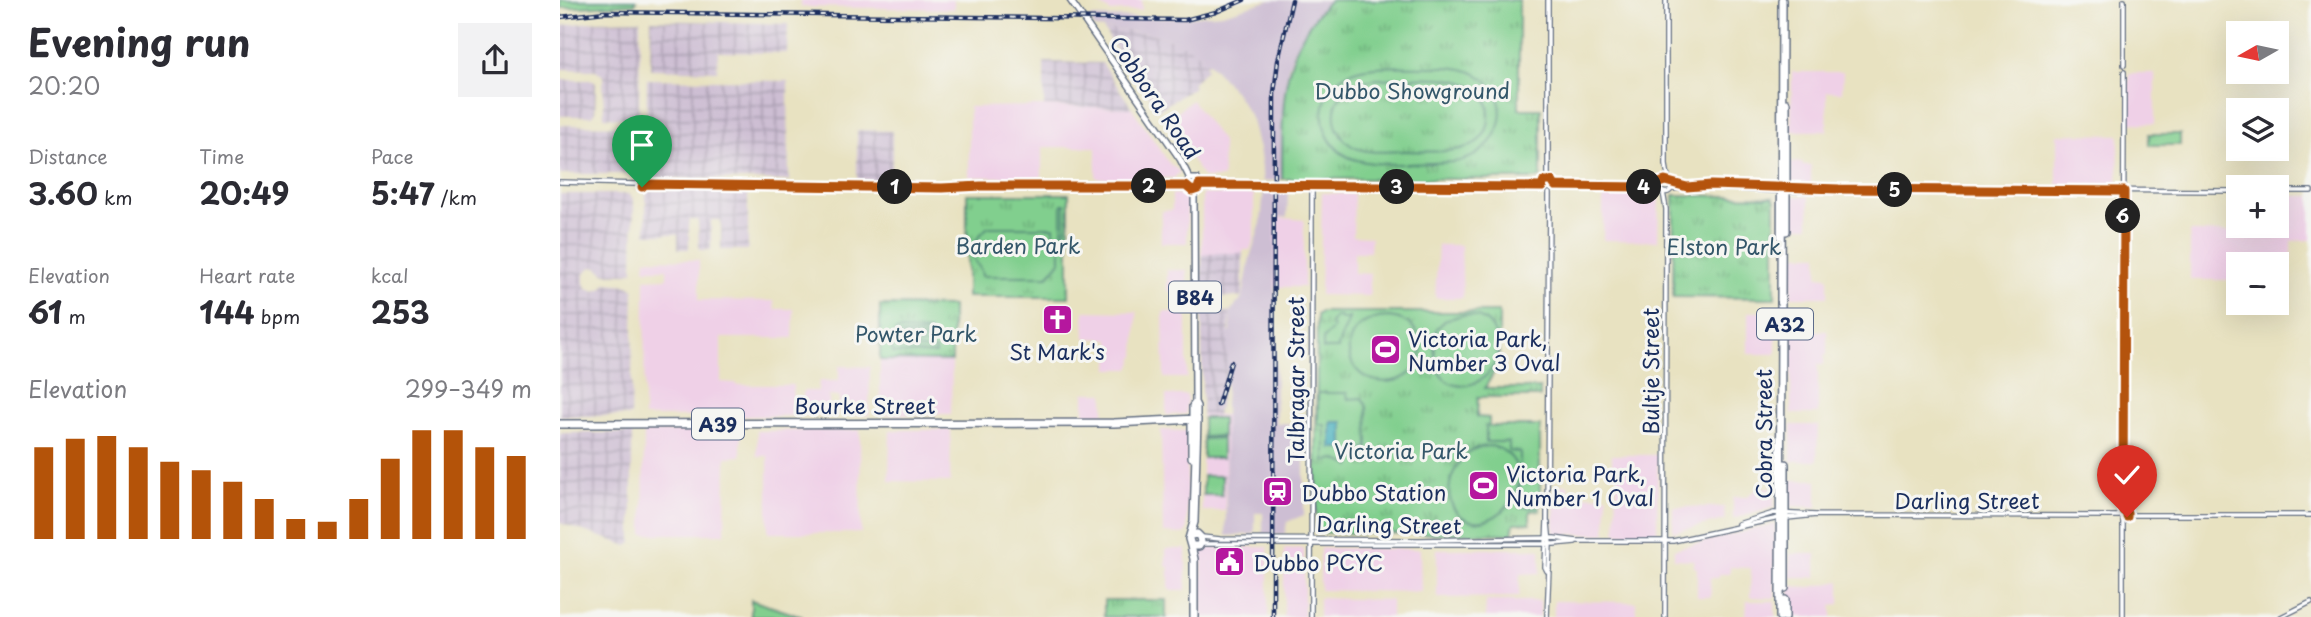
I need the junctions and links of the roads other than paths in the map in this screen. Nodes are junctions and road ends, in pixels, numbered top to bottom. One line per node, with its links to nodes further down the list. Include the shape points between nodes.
1 (1070, 0): 7 (main road, Cobbora Road)
2 (1548, 0): 8 (street)
3 (1666, 0): 6 (street, Bultje Street)
4 (1784, 0): 18 (highway, Cobra Street / A32)
5 (2124, 0): 21 (street, via 2124,65 2128,69 2124,72)
6 (1666, 165): 10 (street, Bultje Street); 16 (street, Bultje Street)
7 (1190, 179): 11 (main road); 12 (main road)
8 (1548, 180): 14 (street); 15 (street)
9 (560, 183): 12 (street)
10 (1670, 183): 16 (street); 17 (street); 19 (street, Bultje Street)
11 (1199, 185): 13 (street); 20 (main road)
12 (1186, 186): 20 (main road)
13 (1312, 186): 15 (street); 37 (street, Talbragar Street)
14 (1555, 186): 16 (street); 25 (street)
15 (1542, 187): 25 (street)
16 (1662, 187): 19 (street); 26 (street, Bultje Street)
17 (1687, 187): 18 (street); 19 (street)
18 (1783, 188): 21 (street); 32 (highway, Cobra Street / A32)
19 (1670, 190): 26 (street, Bultje Street)
20 (1194, 191): 27 (main road, B84)
21 (2124, 191): 22 (street); 29 (street)
22 (2226, 191)
23 (2289, 191): 24 (street)
24 (2311, 191)
25 (1549, 193): 36 (street)
26 (1666, 209): 39 (street, Bultje Street)
27 (1195, 421): 28 (highway, Bourke Street / A39); 35 (highway, via 1192,467)
28 (560, 424)
29 (2123, 511): 30 (street); 33 (street)
30 (2128, 515): 31 (street); 34 (street)
31 (2311, 515)
32 (1783, 516): 33 (street, Darling Street); 39 (street, Darling Street, via 1763,516); 47 (highway, Cobra Street / A32)
33 (2119, 516): 34 (street)
34 (2123, 520): 48 (street)
35 (1197, 540): 37 (street, Darling Street); 43 (highway)
36 (1547, 540): 37 (street, Darling Street); 38 (street, Darling Street); 40 (street); 41 (street)
37 (1312, 541): 44 (street, Talbragar Street)
38 (1577, 541): 39 (street, Darling Street); 40 (street, Darling Street)
39 (1665, 541): 46 (street, Bultje Street)
40 (1550, 544): 41 (street)
41 (1547, 571): 45 (street)
42 (2311, 602): 49 (street)
43 (1194, 617)
44 (1311, 617)
45 (1547, 617)
46 (1665, 617)
47 (1782, 617)
48 (2123, 617)
49 (2281, 617)

